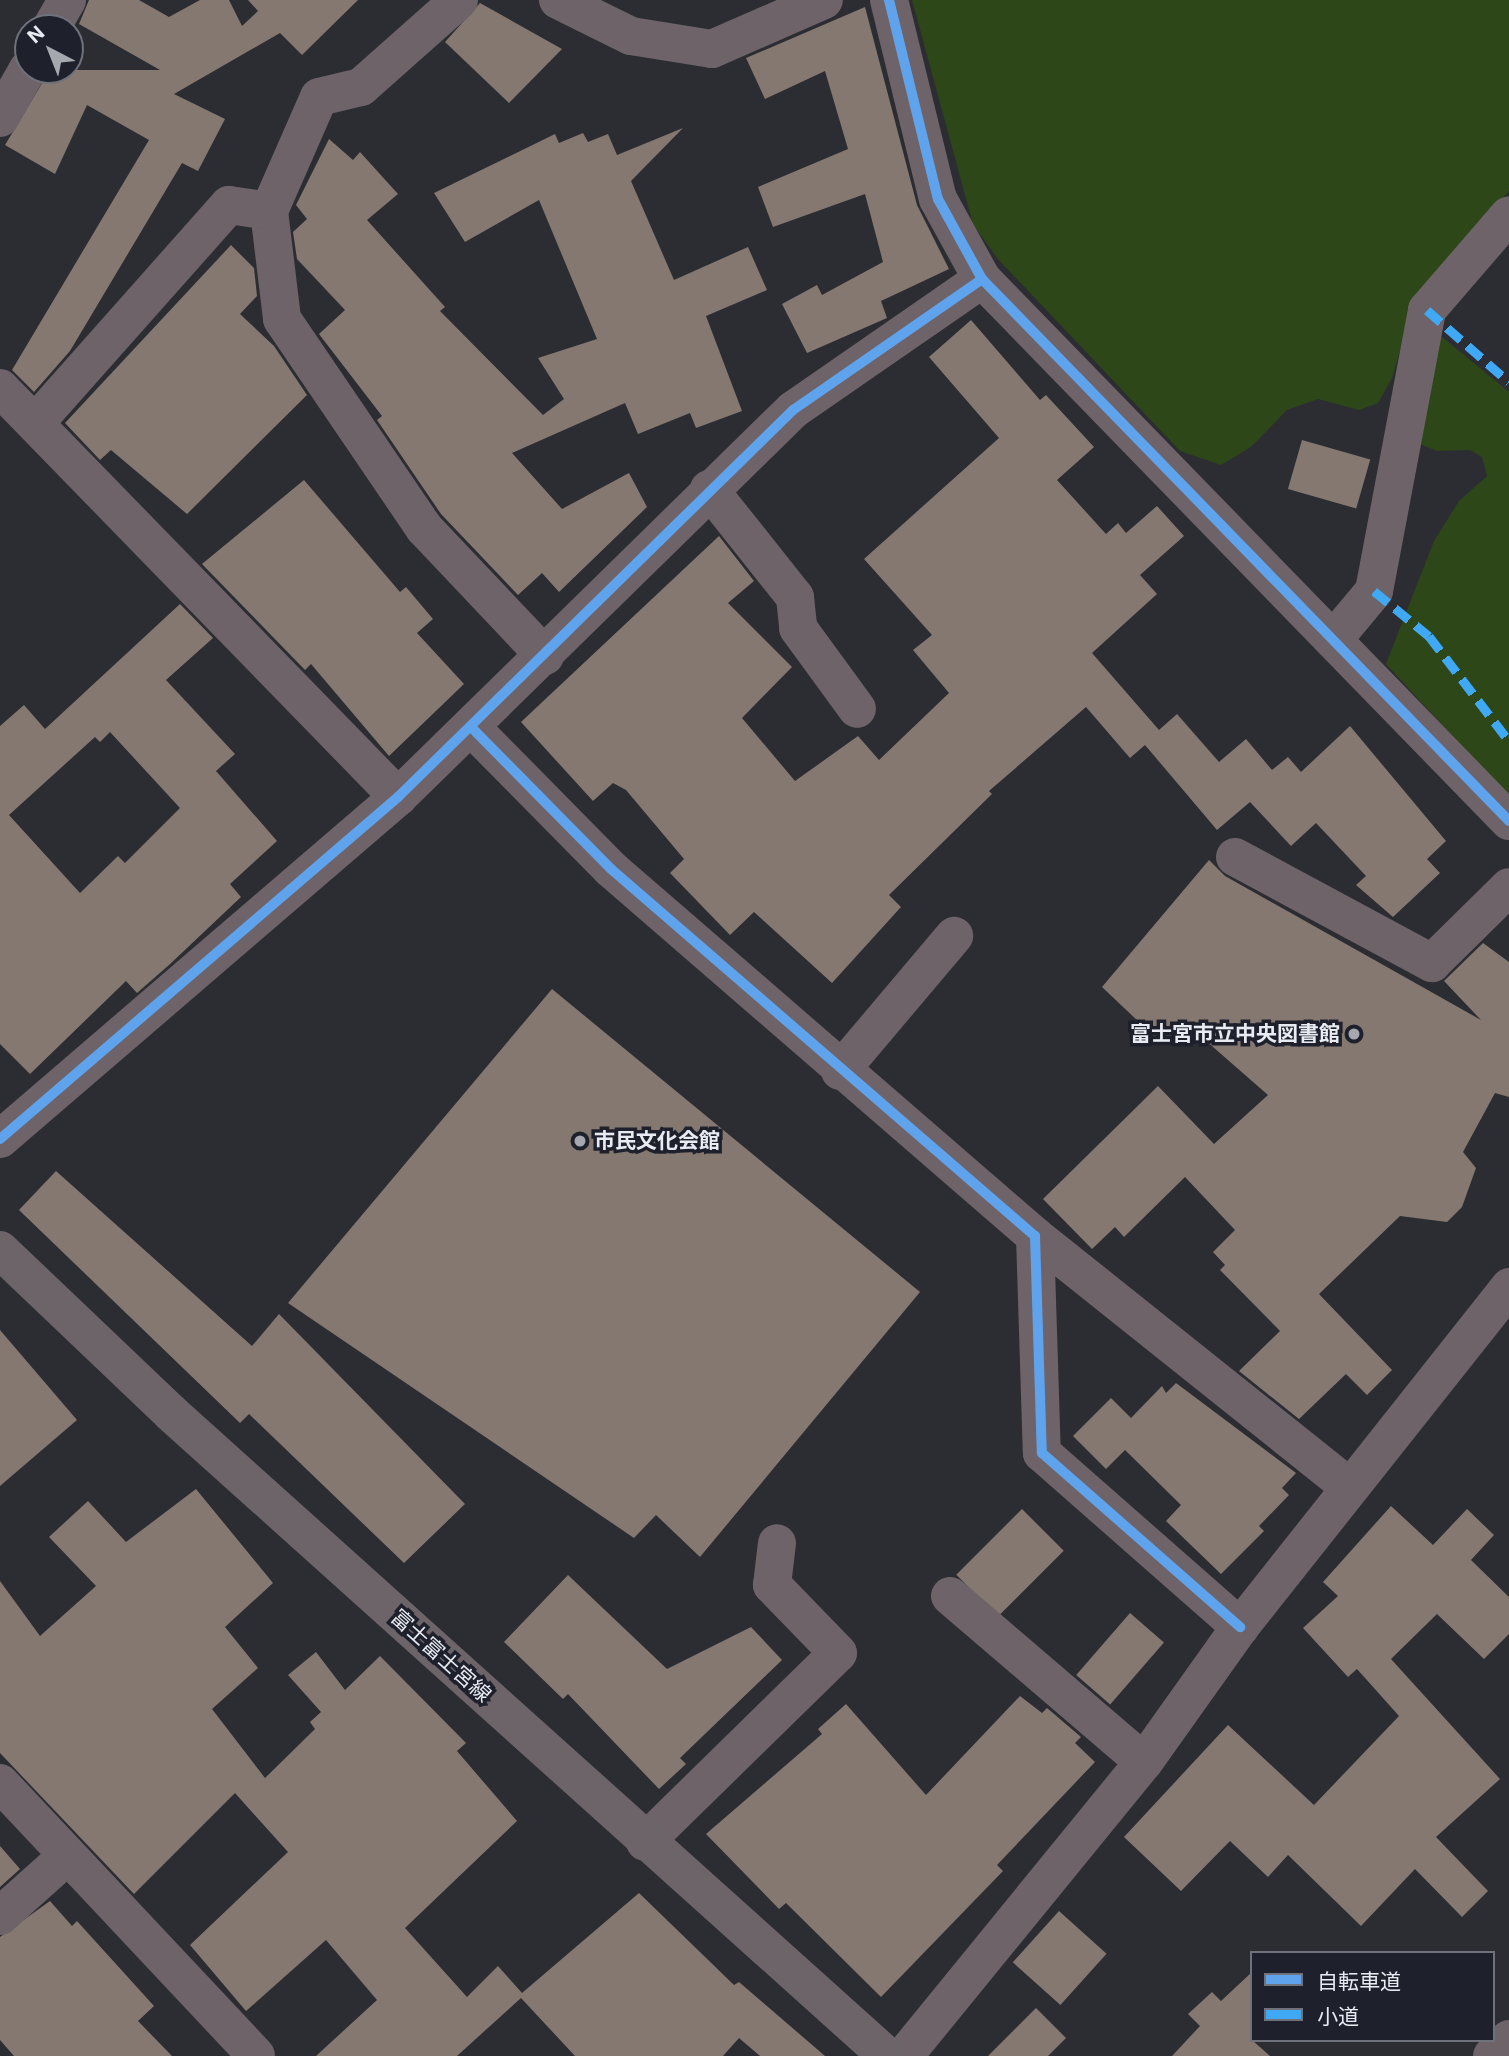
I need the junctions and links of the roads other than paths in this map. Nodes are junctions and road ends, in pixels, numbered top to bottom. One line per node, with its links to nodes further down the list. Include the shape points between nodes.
1 (459, 0): 7 (street, via 361,87 319,97)
2 (558, 0): 3 (street, via 631,36 712,49)
3 (824, 0)
4 (889, 0): 9 (street, via 939,198)
5 (19, 84): 6 (street)
6 (0, 118)
7 (270, 211): 11 (street, via 229,205); 14 (street, via 282,319 424,528)
8 (1509, 215): 13 (street, via 1427,310 1374,591)
9 (982, 279): 12 (street, via 793,410); 13 (street)
10 (0, 388): 11 (street)
11 (37, 421): 17 (street)
12 (709, 489): 14 (street); 15 (street, via 795,597 799,628)
13 (1333, 640): 18 (street)
14 (545, 656): 16 (street)
15 (857, 709)
16 (472, 728): 17 (street); 22 (street, via 611,869)
17 (398, 797): 23 (street)
18 (1509, 821)
19 (1236, 857): 20 (street, via 1432,963)
20 (1509, 887)
21 (954, 936): 22 (street)
22 (840, 1071): 24 (street)
23 (0, 1139)
24 (1035, 1236): 27 (street); 30 (street, via 1042,1453)
25 (0, 1250): 33 (main road, 富士富士宮線, via 171,1413)
26 (1509, 1287): 27 (street)
27 (1349, 1486): 30 (street)
28 (777, 1543): 33 (street, via 772,1585 838,1653)
29 (950, 1596): 31 (street)
30 (1240, 1627): 31 (street)
31 (1144, 1762): 39 (street)
32 (0, 1783): 34 (street)
33 (645, 1842): 38 (main road, 富士富士宮線)
34 (66, 1857): 35 (street); 37 (street)
35 (0, 1916)
36 (1509, 2039): 40 (street)
37 (256, 2056)
38 (887, 2056)
39 (904, 2056)
40 (1492, 2056)

